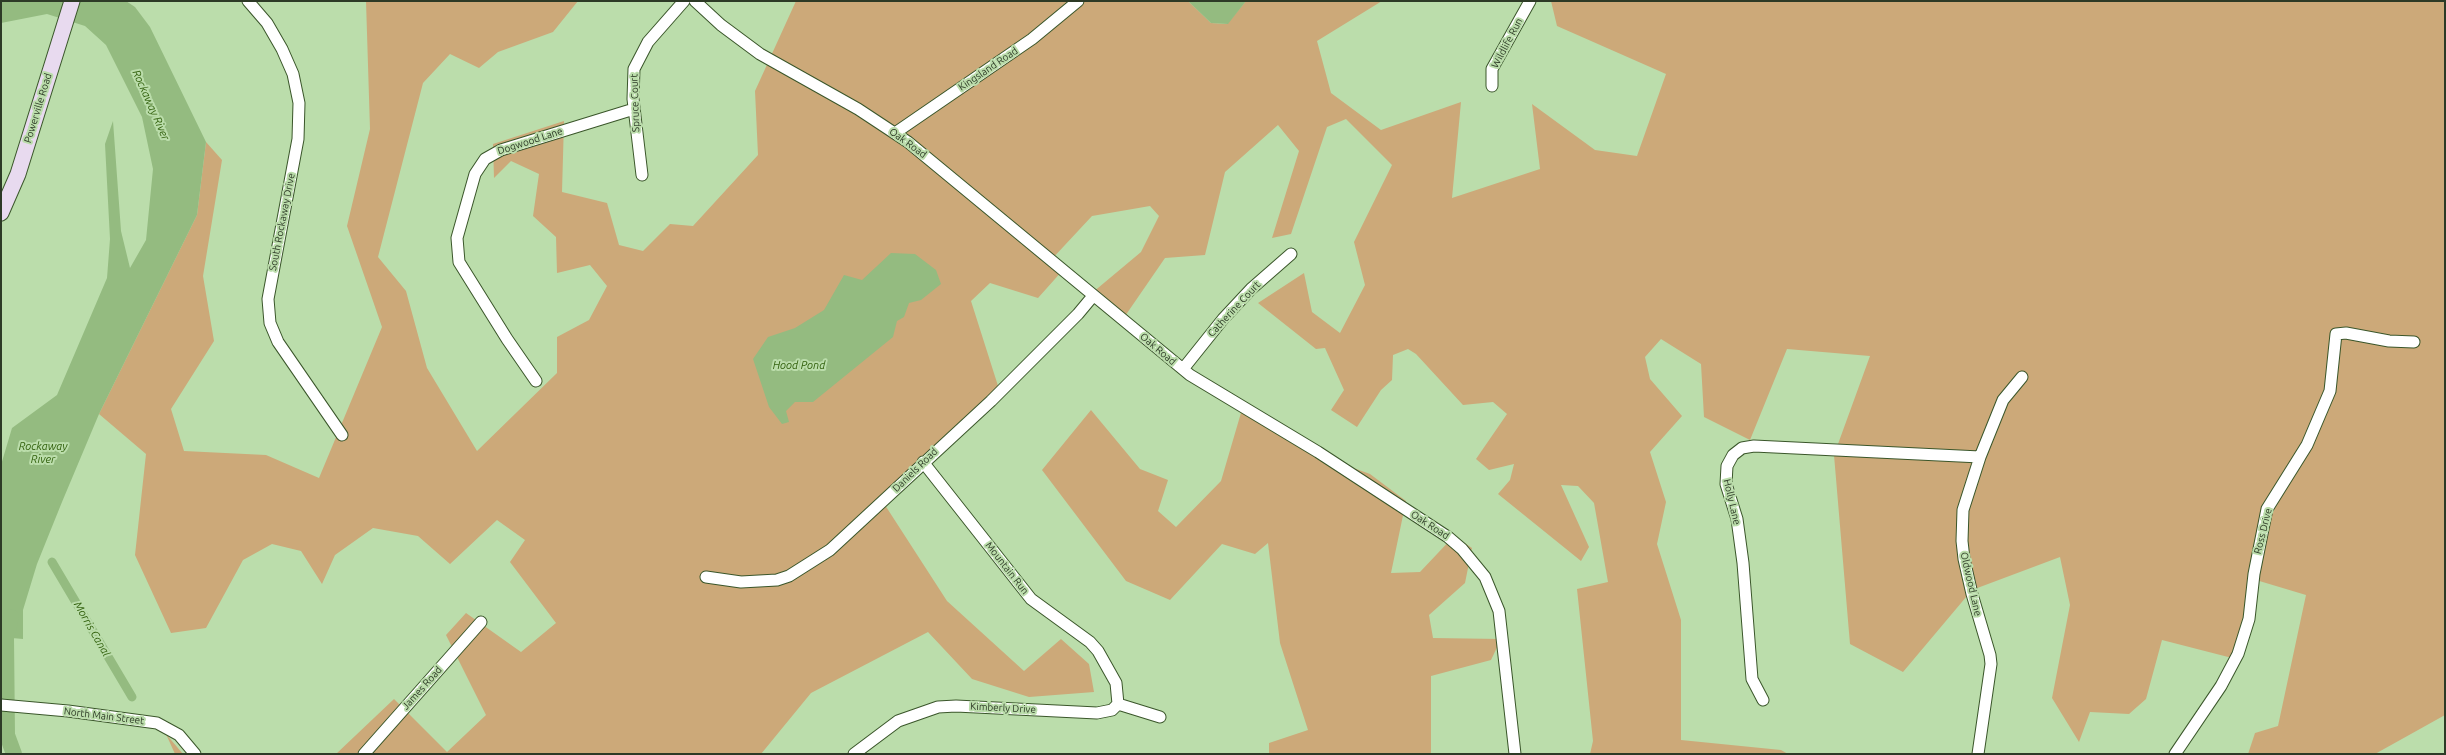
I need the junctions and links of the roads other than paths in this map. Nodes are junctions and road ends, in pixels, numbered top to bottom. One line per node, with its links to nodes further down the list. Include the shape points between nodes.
1 (72, 1): 11 (main road, Powerville Road, via 18,174)
2 (248, 1): 18 (street, South Rockaway Drive, via 267,23 282,49 299,102 298,139 268,299 270,323 278,342)
3 (684, 1): 8 (street, Spruce Court, via 663,23 638,58 633,75)
4 (695, 1): 9 (street, Oak Road, via 726,29 760,54)
5 (1078, 1): 9 (street, Kingsland Road, via 1032,39)
6 (1530, 1): 7 (street, Wildlife Run, via 1492,69)
7 (1492, 86)
8 (634, 109): 10 (street, Spruce Court); 17 (street, Dogwood Lane, via 501,150 485,159 475,174 457,238 459,262)
9 (895, 133): 13 (street, Oak Road, via 942,169)
10 (642, 175)
11 (1, 213)
12 (1291, 254): 15 (street, Catherine Court, via 1223,318)
13 (1093, 296): 15 (street, Oak Road); 20 (street, Daniels Road, via 991,401)
14 (2414, 342): 32 (street, Ross Drive, via 2388,341 2346,333 2336,334 2330,391 2307,445 2267,509 2248,619 2238,654 2221,686)
15 (1183, 370): 30 (street, Oak Road, via 1208,388 1318,452 1448,537 1474,562 1493,593 1499,610)
16 (2022, 377): 19 (street, Oldwood Lane, via 2003,400)
17 (536, 381)
18 (342, 435)
19 (1980, 457): 23 (street, Holly Lane, via 1754,446 1742,448 1733,455 1727,466 1726,484 1737,519 1741,548 1752,679); 31 (street, Oldwood Lane, via 1966,498 1962,522 1964,559 1991,664)
20 (923, 462): 21 (street, Daniels Road, via 830,550 789,576 777,580 741,582); 24 (street, Mountain Run, via 1031,599 1090,642 1098,651 1116,683)
21 (706, 578)
22 (481, 622): 28 (street, James Road)
23 (1763, 700)
24 (1118, 704): 26 (street); 29 (street, Kimberly Drive, via 1112,710 1097,713 938,707 898,721)
25 (1, 705): 27 (street, North Main Street, via 157,723 179,734)
26 (1160, 717)
27 (196, 754)
28 (364, 754)
29 (854, 754)
30 (1515, 754)
31 (1978, 754)
32 (2175, 754)

